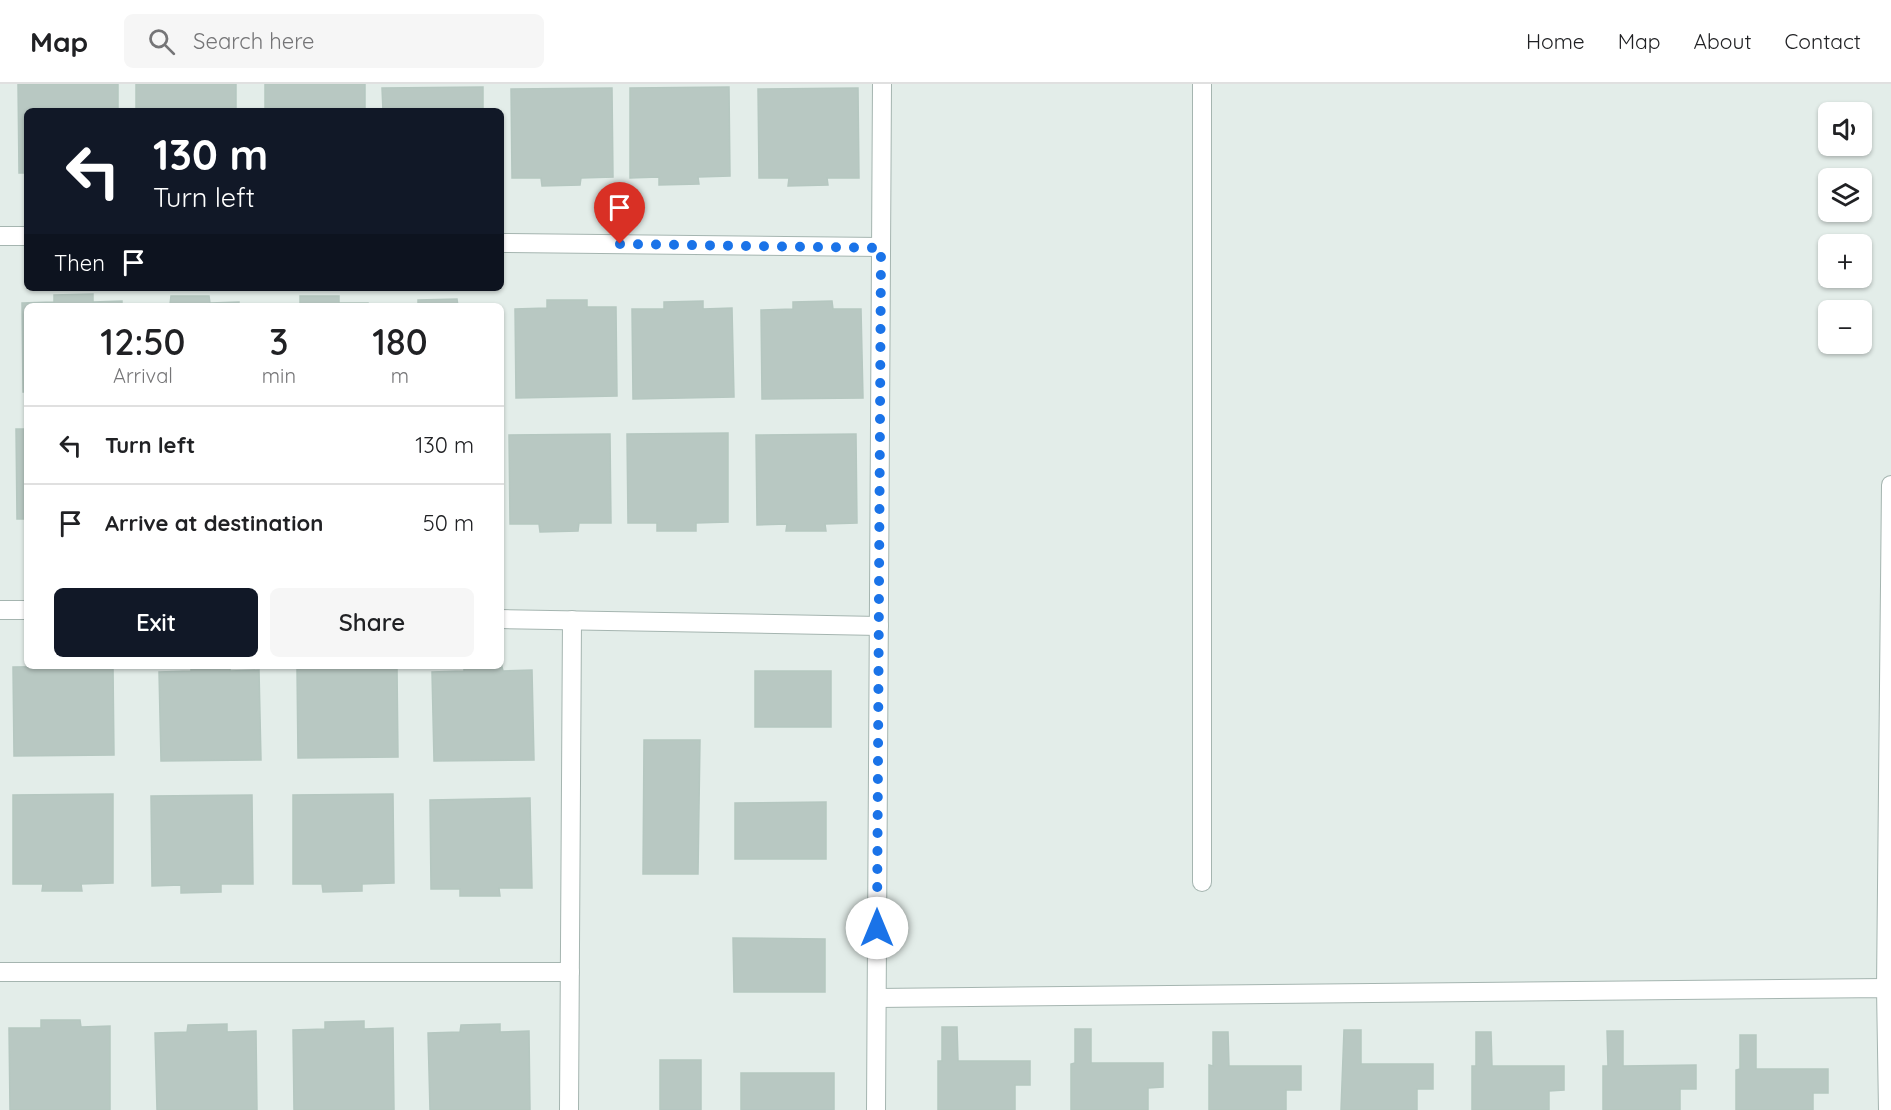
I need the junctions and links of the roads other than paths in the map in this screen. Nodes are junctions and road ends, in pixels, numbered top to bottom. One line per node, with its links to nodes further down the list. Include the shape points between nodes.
1 (882, 84): 6 (street)
2 (1202, 84): 13 (street)
3 (0, 236): 4 (street)
4 (24, 236)
5 (504, 243): 6 (street)
6 (881, 248): 12 (street)
7 (1891, 485): 16 (street)
8 (0, 610): 9 (street)
9 (24, 610)
10 (504, 619): 11 (street)
11 (572, 620): 12 (street); 15 (street)
12 (879, 626): 17 (street)
13 (1202, 882)
14 (0, 972): 15 (street)
15 (570, 972): 18 (street)
16 (1886, 988): 17 (street); 20 (street)
17 (877, 998): 19 (street)
18 (569, 1110)
19 (876, 1110)
20 (1888, 1110)

